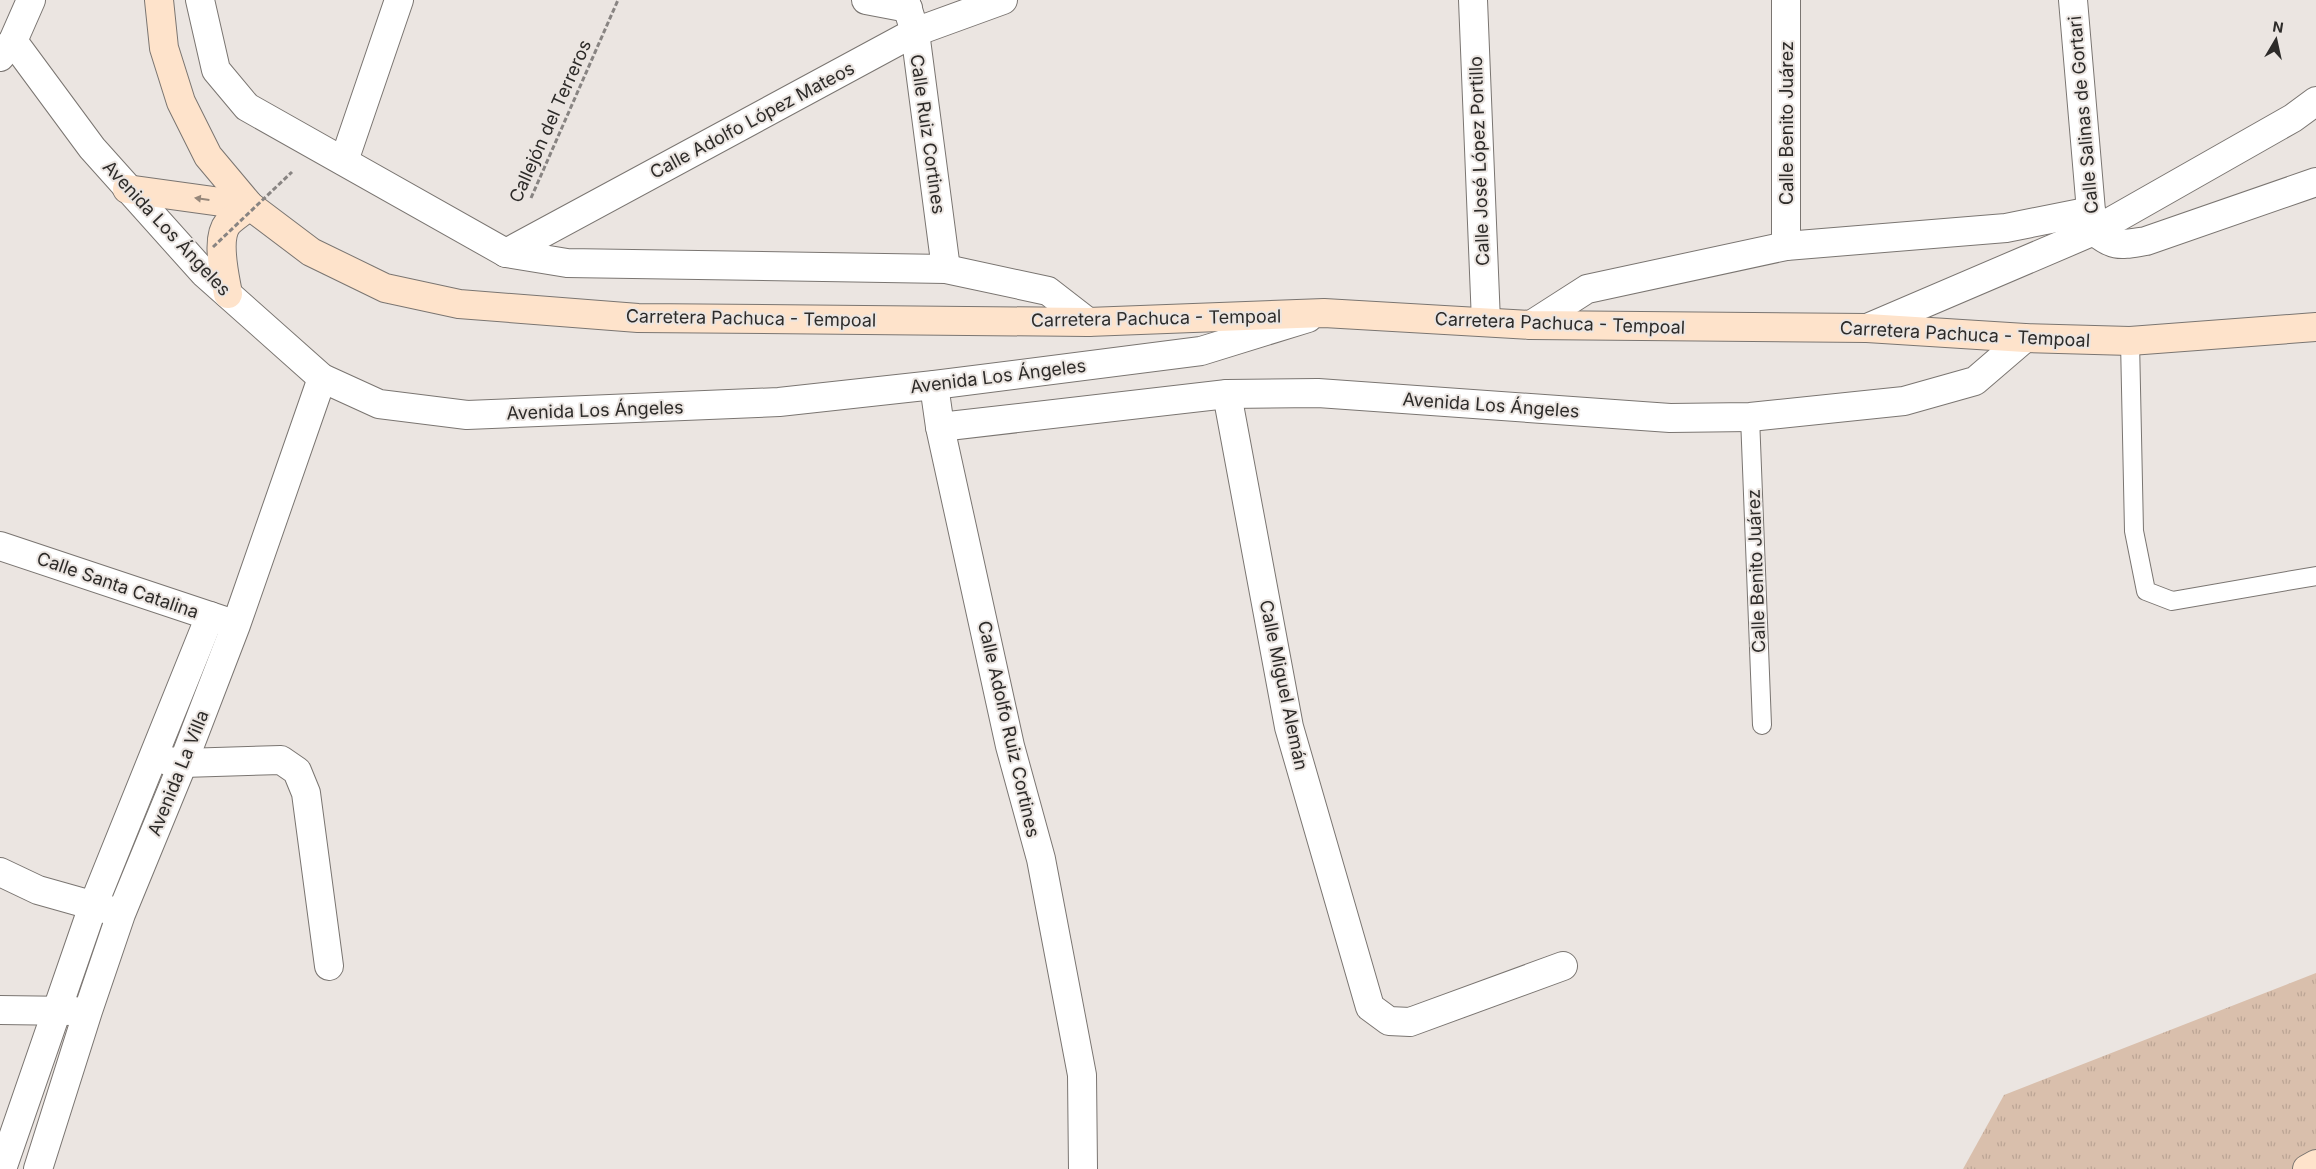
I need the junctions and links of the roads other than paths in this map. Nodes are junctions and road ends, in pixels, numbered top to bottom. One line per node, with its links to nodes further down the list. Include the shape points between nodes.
1 (31, 0): 11 (street)
2 (159, 0): 16 (main road, Carretera Pachuca - Tempoal, via 164,48 181,102 208,156)
3 (200, 0): 13 (street, via 216,70 247,107)
4 (399, 0): 13 (street)
5 (866, 0): 10 (street)
6 (1003, 0): 10 (street, Calle Adolfo López Mateos)
7 (1473, 0): 24 (street, Calle José López Portillo)
8 (1786, 0): 18 (street, Calle Benito Juárez)
9 (2073, 0): 17 (street, Calle Salinas de Gortari)
10 (909, 13): 19 (street, Calle Adolfo López Mateos); 20 (street, Calle Ruiz Cortines)
11 (6, 49): 15 (street, Avenida Los Ángeles)
12 (2316, 100): 17 (street, via 2293,118)
13 (344, 161): 19 (street)
14 (2316, 182): 17 (street, via 2146,241 2118,245)
15 (127, 189): 16 (main road, one-way to 15); 21 (street, Avenida Los Ángeles)
16 (250, 206): 21 (main road, via 228,224 224,234 222,255); 23 (main road, Carretera Pachuca - Tempoal, via 311,252 385,288 459,304 638,318)
17 (2093, 221): 18 (street); 27 (street)
18 (1786, 246): 25 (street, via 1587,288)
19 (506, 253): 20 (street, via 568,263)
20 (946, 269): 23 (street, via 1048,291)
21 (228, 294): 30 (street, Avenida Los Ángeles)
22 (1324, 313): 23 (main road, Carretera Pachuca - Tempoal); 24 (main road, Carretera Pachuca - Tempoal); 31 (street, Avenida Los Ángeles, via 1200,351)
23 (1088, 322)
24 (1486, 322): 25 (main road, Carretera Pachuca - Tempoal)
25 (1531, 325): 27 (main road, Carretera Pachuca - Tempoal)
26 (2316, 327): 29 (main road, Carretera Pachuca - Tempoal)
27 (1867, 328): 28 (main road, Carretera Pachuca - Tempoal)
28 (2025, 338): 29 (main road, Carretera Pachuca - Tempoal); 33 (street, Avenida Los Ángeles, via 1975,381 1966,384 1904,401)
29 (2130, 342): 36 (lane, via 2134,531 2146,591 2172,601)
30 (322, 378): 31 (street, Avenida Los Ángeles, via 379,404 467,415 779,402); 38 (street, Avenida La Villa)
31 (934, 385): 34 (street, Calle Adolfo Ruiz Cortines)
32 (1227, 394): 33 (street, Avenida Los Ángeles, via 1318,393 1670,418); 34 (street, Avenida Los Ángeles); 46 (street, Calle Miguel Alemán, via 1288,727 1370,1006 1389,1021 1410,1022)
33 (1750, 417): 39 (lane, Calle Benito Juárez)
34 (940, 427): 53 (street, Calle Adolfo Ruiz Cortines, via 1010,746 1041,859 1082,1074)
35 (0, 546): 37 (street, Calle Santa Catalina)
36 (2316, 576)
37 (210, 616): 38 (street, Calle Santa Catalina); 40 (street)
38 (236, 625): 41 (street, Avenida La Villa)
39 (1762, 725)
40 (153, 759): 41 (street); 43 (street)
41 (183, 763): 44 (street, Avenida La Villa); 45 (street, via 281,760 297,771 306,793)
42 (0, 872): 43 (street, via 38,890)
43 (93, 906): 44 (street); 48 (street)
44 (121, 914): 49 (street, Avenida La Villa)
45 (329, 966)
46 (1563, 966)
47 (0, 1010): 48 (street)
48 (57, 1011): 49 (street); 51 (street)
49 (88, 1011): 52 (street, Avenida La Villa)
50 (2316, 1164): 54 (main road)
51 (2, 1169)
52 (38, 1169)
53 (1083, 1169)
54 (2307, 1169)

